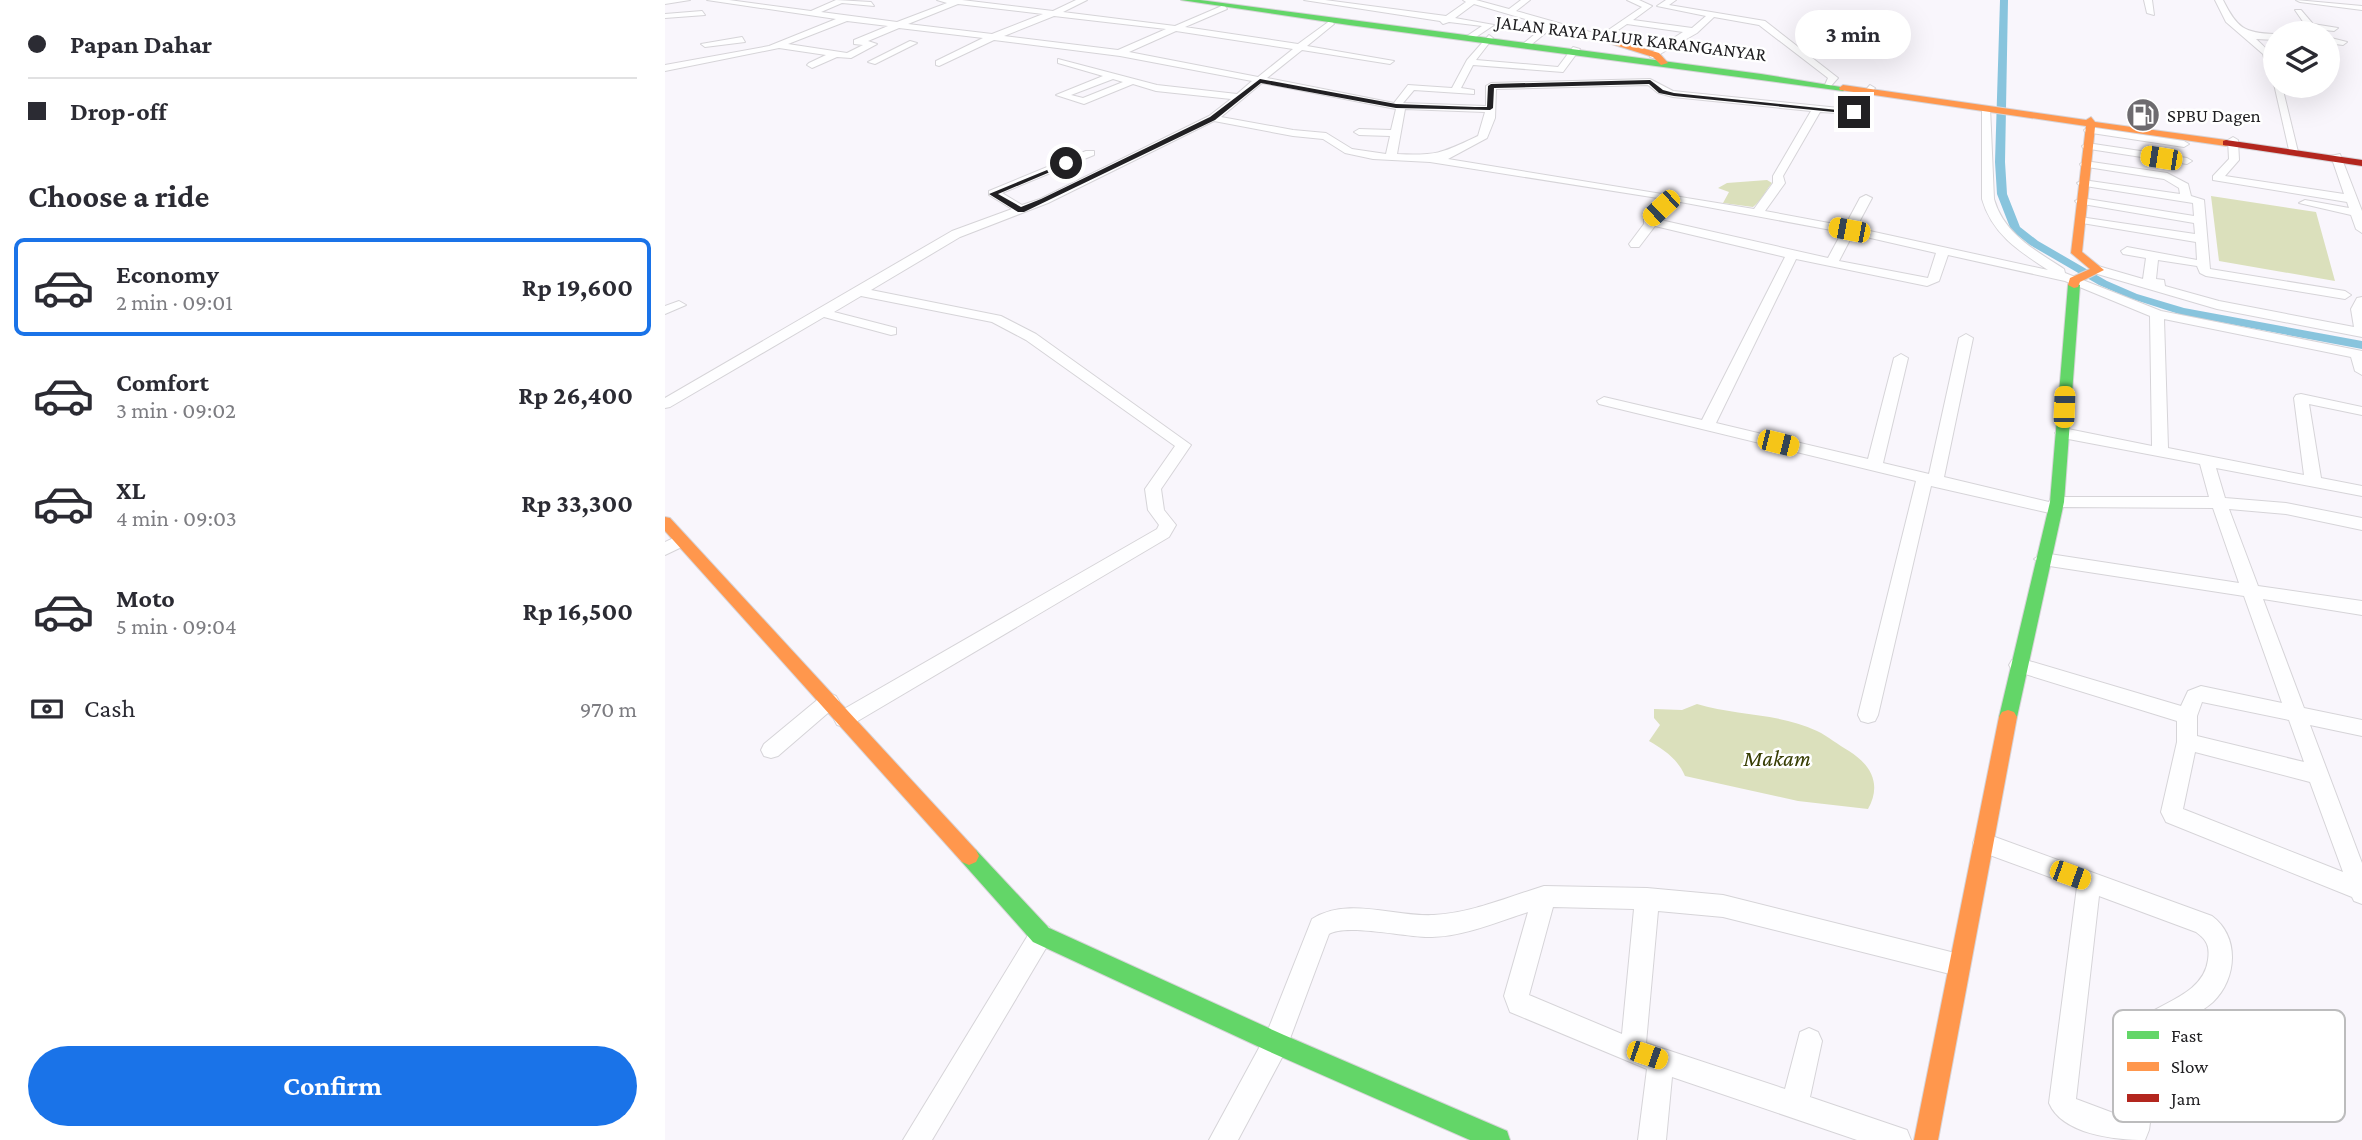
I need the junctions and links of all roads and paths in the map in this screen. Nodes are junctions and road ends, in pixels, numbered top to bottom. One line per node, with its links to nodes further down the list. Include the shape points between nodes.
1 (686, 0): 17 (street)
2 (710, 0): 29 (street); 30 (street, via 747,9)
3 (843, 0): 19 (street); 30 (street)
4 (941, 0): 15 (street)
5 (1083, 0): 31 (street)
6 (1185, 0): 18 (street, JALAN RAYA PALUR KARANGANYAR)
7 (1203, 0): 21 (street)
8 (1360, 0): 25 (street)
9 (1526, 0): 27 (street)
10 (1631, 0): 40 (street, via 1648,6)
11 (1672, 0): 33 (street, via 1661,6)
12 (2148, 0): 32 (street)
13 (2219, 0): 52 (street, via 2232,23)
14 (2300, 0): 22 (street)
15 (958, 1): 20 (street); 42 (street)
16 (1469, 1): 27 (street); 36 (street)
17 (665, 2)
18 (1223, 2): 21 (street); 25 (street, JALAN RAYA PALUR KARANGANYAR); 46 (street)
19 (871, 4)
20 (979, 5): 23 (street); 24 (street)
21 (1246, 6): 25 (street)
22 (2353, 7)
23 (969, 9)
24 (1028, 10): 31 (street); 37 (street)
25 (1328, 11): 36 (street); 48 (street, JALAN RAYA PALUR KARANGANYAR); 63 (street)
26 (1152, 12): 39 (street)
27 (1510, 12): 41 (street)
28 (2298, 12): 38 (street)
29 (702, 13): 34 (street); 44 (street)
30 (810, 13): 35 (street)
31 (1053, 13): 39 (street); 53 (street)
32 (2151, 13)
33 (1712, 15): 47 (street); 94 (street, via 1762,23 1833,78)
34 (665, 16)
35 (846, 18): 42 (street); 62 (street)
36 (1447, 18): 48 (street); 55 (street, via 1490,25)
37 (1007, 19)
38 (2303, 21)
39 (1134, 22): 46 (street)
40 (1627, 22): 47 (street); 51 (street)
41 (1553, 23): 51 (street); 61 (street)
42 (898, 25): 45 (street); 60 (street, via 857,42)
43 (989, 25): 50 (street)
44 (695, 27)
45 (911, 27): 50 (street); 60 (street)
46 (1174, 28): 63 (street); 68 (street)
47 (1690, 31): 72 (street)
48 (1432, 32): 55 (street, JALAN RAYA PALUR KARANGANYAR)
49 (711, 33): 59 (street)
50 (968, 34): 53 (street)
51 (1597, 36): 64 (street, via 1575,37); 72 (street)
52 (2248, 36): 54 (street); 65 (street)
53 (993, 37): 68 (street); 79 (street)
54 (2263, 37)
55 (1480, 38): 61 (street, JALAN RAYA PALUR KARANGANYAR); 77 (street)
56 (2340, 42): 57 (street)
57 (2343, 42)
58 (913, 43): 67 (street)
59 (705, 44): 71 (street, via 742,39); 78 (street)
60 (873, 44): 66 (street)
61 (1529, 44): 64 (street, JALAN RAYA PALUR KARANGANYAR)
62 (769, 48): 69 (street); 71 (street)
63 (1298, 49): 70 (street); 92 (street)
64 (1570, 49): 72 (street, JALAN RAYA PALUR KARANGANYAR); 87 (street)
65 (2263, 49)
66 (860, 50): 67 (street); 69 (street)
67 (889, 53): 76 (street)
68 (1120, 53): 74 (street); 83 (street)
69 (837, 54): 81 (street)
70 (1346, 55): 75 (street); 82 (street)
71 (735, 56): 78 (street)
72 (1660, 59): 93 (street); 94 (street, JALAN RAYA PALUR KARANGANYAR)
73 (1061, 61): 83 (street)
74 (1159, 61): 85 (street); 92 (street)
75 (1390, 61)
76 (872, 62)
77 (1470, 62): 80 (street); 100 (street)
78 (695, 63): 84 (street)
79 (939, 63)
80 (1495, 64): 86 (street); 95 (street)
81 (812, 65)
82 (1331, 66)
83 (1081, 67): 89 (street)
84 (667, 68): 90 (street)
85 (1148, 68)
86 (1539, 68): 87 (street); 96 (street)
87 (1560, 70): 88 (street)
88 (1606, 75)
89 (1111, 76): 91 (street); 91 (street, via 1061,95 1084,101)
90 (691, 78)
91 (1131, 79): 99 (street)
92 (1260, 80): 102 (street); 105 (street)
93 (1650, 82): 96 (street); 108 (street, via 1661,92)
94 (1828, 84): 98 (street, JALAN RAYA PALUR KARANGANYAR)
95 (1491, 86): 96 (street); 107 (street)
96 (1531, 86)
97 (1442, 90): 100 (street); 105 (street, via 1411,87); 106 (street)
98 (1868, 90): 108 (street, via 1854,112); 109 (street, JALAN RAYA PALUR KARANGANYAR)
99 (1178, 91): 102 (street); 104 (street, via 1167,98)
100 (1455, 91): 101 (street)
101 (1471, 92)
102 (1239, 97): 111 (street)
103 (2280, 98): 118 (street)
104 (1191, 102)
105 (1399, 106): 106 (street); 115 (street)
106 (1435, 108): 110 (street)
107 (1490, 108): 110 (street); 124 (street, via 1482,138 1450,156)
108 (1817, 108): 136 (street, via 1778,176 1779,183)
109 (1991, 108): 113 (street, JALAN RAYA PALUR KARANGANYAR); 151 (street, via 1991,210 2007,235)
110 (1475, 109): 112 (street)
111 (1213, 118): 121 (street, via 1326,136 1349,151); 135 (street)
112 (1468, 124)
113 (2089, 130): 116 (street); 120 (street); 122 (street, JALAN RAYA PALUR KARANGANYAR); 127 (street)
114 (1359, 132): 115 (street)
115 (1395, 133): 121 (street)
116 (2135, 137): 117 (street); 120 (street)
117 (2184, 144)
118 (2295, 151): 122 (street, JALAN RAYA PALUR KARANGANYAR); 123 (street, JALAN RAYA PALUR KARANGANYAR)
119 (1090, 153): 135 (street, via 993,193)
120 (2134, 153): 125 (street)
121 (1391, 156): 124 (street)
122 (2239, 157): 129 (street); 129 (street, via 2217,178)
123 (2336, 157): 126 (street, JALAN RAYA PALUR KARANGANYAR); 133 (street)
124 (1430, 159): 130 (street)
125 (2187, 161)
126 (2362, 161)
127 (2085, 164): 128 (street); 132 (street, via 2172,177)
128 (2083, 183): 132 (street); 134 (street)
129 (2269, 186): 133 (street); 139 (street, via 2276,197)
130 (1673, 197): 136 (street); 140 (street, via 1648,220)
131 (1866, 198): 141 (street)
132 (2192, 199): 138 (street)
133 (2352, 199): 139 (street)
134 (2081, 201): 137 (street); 138 (street)
135 (1021, 210): 153 (street, via 956,234)
136 (1758, 212): 141 (street)
137 (2080, 220): 142 (street); 150 (street, via 2077,254)
138 (2199, 220): 142 (street)
139 (2360, 221)
140 (1651, 223): 143 (street); 146 (street)
141 (1849, 230): 144 (street); 148 (street)
142 (2201, 239): 154 (street, via 2206,272)
143 (1635, 244)
144 (1943, 251): 148 (street, via 1930,282); 151 (street)
145 (2127, 251): 147 (street)
146 (1792, 255): 148 (street); 169 (street)
147 (2152, 256): 149 (street); 152 (street)
148 (1832, 262)
149 (2193, 263)
150 (2096, 270): 151 (street); 152 (street)
151 (2073, 278): 159 (street); 170 (street)
152 (2149, 283): 161 (street, via 2201,301)
153 (859, 292): 158 (street); 191 (street, via 996,319 1031,337 1183,444 1154,488 1156,511 1168,525 1163,533)
154 (2345, 295)
155 (2362, 301): 161 (street, via 2358,309)
156 (679, 305): 157 (street)
157 (665, 310)
158 (823, 313): 160 (street); 167 (street)
159 (2157, 314): 163 (street); 171 (street)
160 (891, 331)
161 (2361, 333)
162 (1966, 338): 174 (street)
163 (2359, 355): 165 (street)
164 (1901, 358): 173 (street)
165 (2362, 371)
166 (1604, 401): 169 (street)
167 (665, 404)
168 (2362, 411): 175 (street, via 2301,398)
169 (1707, 426): 173 (street)
170 (2063, 433): 171 (street); 178 (street)
171 (2160, 453): 172 (street)
172 (2207, 463): 175 (street); 177 (street)
173 (1874, 467): 174 (street)
174 (1930, 480): 178 (street); 189 (street)
175 (2313, 481): 176 (street)
176 (2362, 491)
177 (2218, 500): 178 (street); 180 (street); 184 (street)
178 (2055, 505): 183 (street)
179 (665, 522): 181 (street)
180 (2362, 524)
181 (682, 540): 182 (street); 187 (street)
182 (665, 549)
183 (2042, 559): 184 (street); 186 (street)
184 (2252, 592): 185 (street); 188 (street)
185 (2362, 608)
186 (2019, 665): 190 (street); 196 (street)
187 (829, 701): 191 (street); 194 (street)
188 (2298, 712): 190 (street, via 2201,694 2195,696); 192 (street); 195 (street)
189 (1867, 715)
190 (2187, 716): 193 (street)
191 (844, 719): 201 (street)
192 (2362, 727)
193 (2186, 742): 195 (street); 198 (street, via 2174,815)
194 (771, 750)
195 (2319, 775): 198 (street)
196 (1984, 843): 197 (street); 202 (street)
197 (2089, 882): 203 (street, via 2213,930 2220,942 2216,982); 209 (street, via 2061,1103 2069,1111 2126,1134 2136,1130)
198 (2361, 892)
199 (1544, 896): 200 (street); 205 (street, via 1464,922 1432,926 1329,921 1315,936); 206 (street, via 1517,1001)
200 (1647, 899): 202 (street, via 1723,906); 206 (street)
201 (1041, 935): 205 (street); 210 (street)
202 (1958, 964): 215 (street)
203 (2178, 1010)
204 (1809, 1041): 208 (street)
205 (1276, 1043): 211 (street); 212 (street)
206 (1633, 1051): 207 (street)
207 (1661, 1060): 208 (street); 213 (street)
208 (1795, 1105): 214 (street)
209 (2137, 1122)
210 (917, 1140)
211 (1223, 1140)
212 (1499, 1140)
213 (1652, 1140)
214 (1897, 1140)
215 (1926, 1140)

